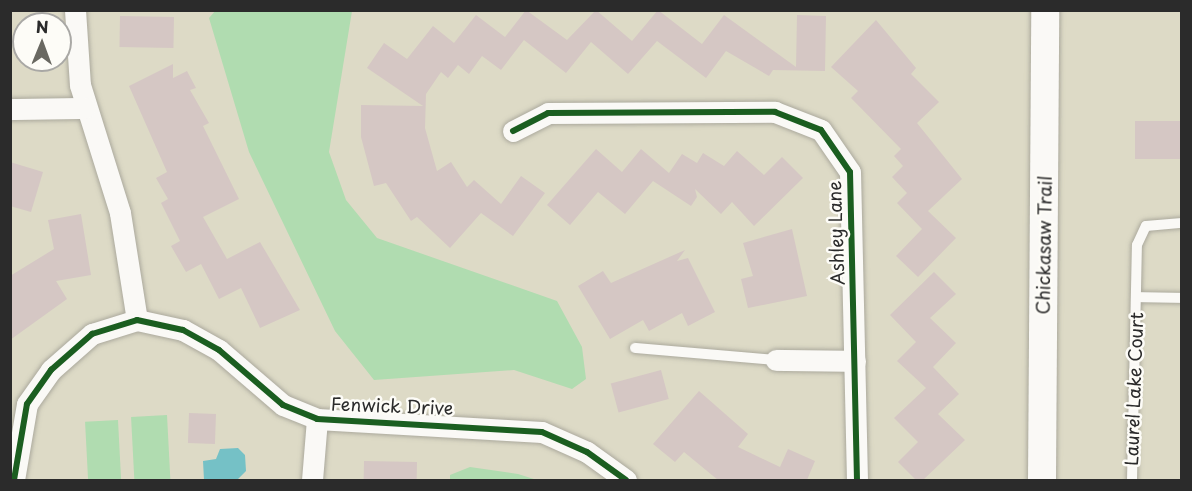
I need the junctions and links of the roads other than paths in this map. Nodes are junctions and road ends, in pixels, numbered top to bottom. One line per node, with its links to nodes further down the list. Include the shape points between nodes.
1 (75, 10): 3 (street, via 76,60)
2 (1045, 10): 19 (street, Chickasaw Trail)
3 (85, 108): 4 (street); 9 (street, via 120,213)
4 (10, 110)
5 (513, 131): 12 (street, Ashley Lane, via 548,113 751,112 775,112 821,130 850,172)
6 (1182, 223): 7 (lane, Laurel Lake Court, via 1146,226 1137,245)
7 (1136, 297): 8 (lane); 20 (lane, Laurel Lake Court)
8 (1182, 298)
9 (137, 321): 13 (street, Fenwick Drive, via 183,330 219,350 283,405); 14 (street, via 92,334 65,354 27,404)
10 (635, 348): 11 (lane)
11 (776, 360): 12 (street)
12 (855, 361): 18 (street, Ashley Lane)
13 (317, 419): 16 (street); 17 (street, Fenwick Drive, via 542,432 586,452)
14 (15, 428): 15 (street)
15 (14, 480)
16 (312, 480)
17 (626, 480)
18 (857, 480)
19 (1042, 480)
20 (1132, 480)

